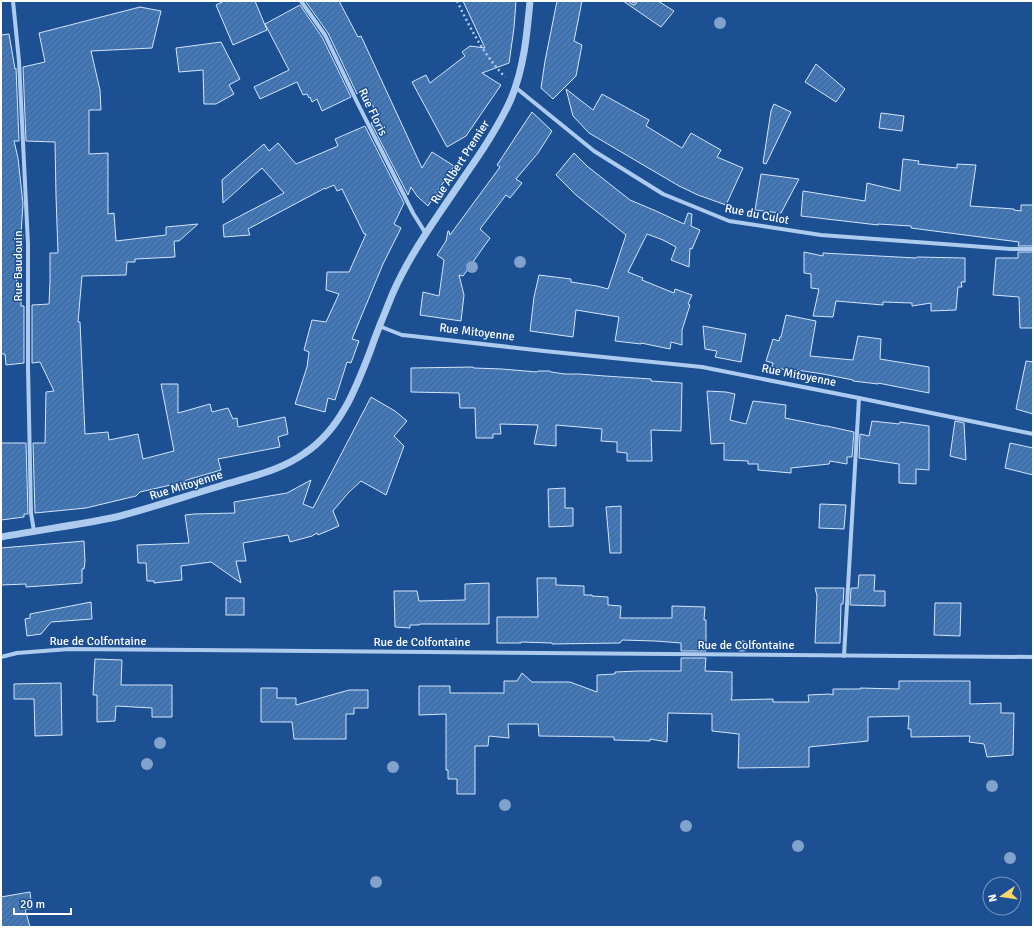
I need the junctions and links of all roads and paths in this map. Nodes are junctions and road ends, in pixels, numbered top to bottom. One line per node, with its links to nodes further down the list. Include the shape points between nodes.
1 (13, 1): 11 (street, Rue Baudouin, via 19,61 28,244 31,513)
2 (301, 1): 6 (street, Rue Floris, via 325,35 413,213)
3 (457, 1): 5 (path, via 482,48)
4 (530, 1): 5 (street, Rue Albert Premier, via 525,50)
5 (515, 87): 6 (street, Rue Albert Premier, via 496,129); 7 (street, Rue du Culot, via 600,155 663,194 729,221 821,236)
6 (426, 234): 8 (street, Rue Albert Premier, via 397,285)
7 (1033, 249)
8 (379, 326): 9 (street, Rue Mitoyenne, via 402,335 702,367); 11 (street, Rue Mitoyenne, via 351,397 336,423 318,444 295,460 273,470 118,516)
9 (859, 398): 10 (street, Rue Mitoyenne); 13 (street)
10 (1033, 434)
11 (34, 532): 12 (street, Rue Mitoyenne)
12 (1, 537)
13 (844, 656): 14 (street, Rue de Colfontaine, via 70,650 17,653); 15 (street, Rue de Colfontaine)
14 (1, 657)
15 (1033, 658)

